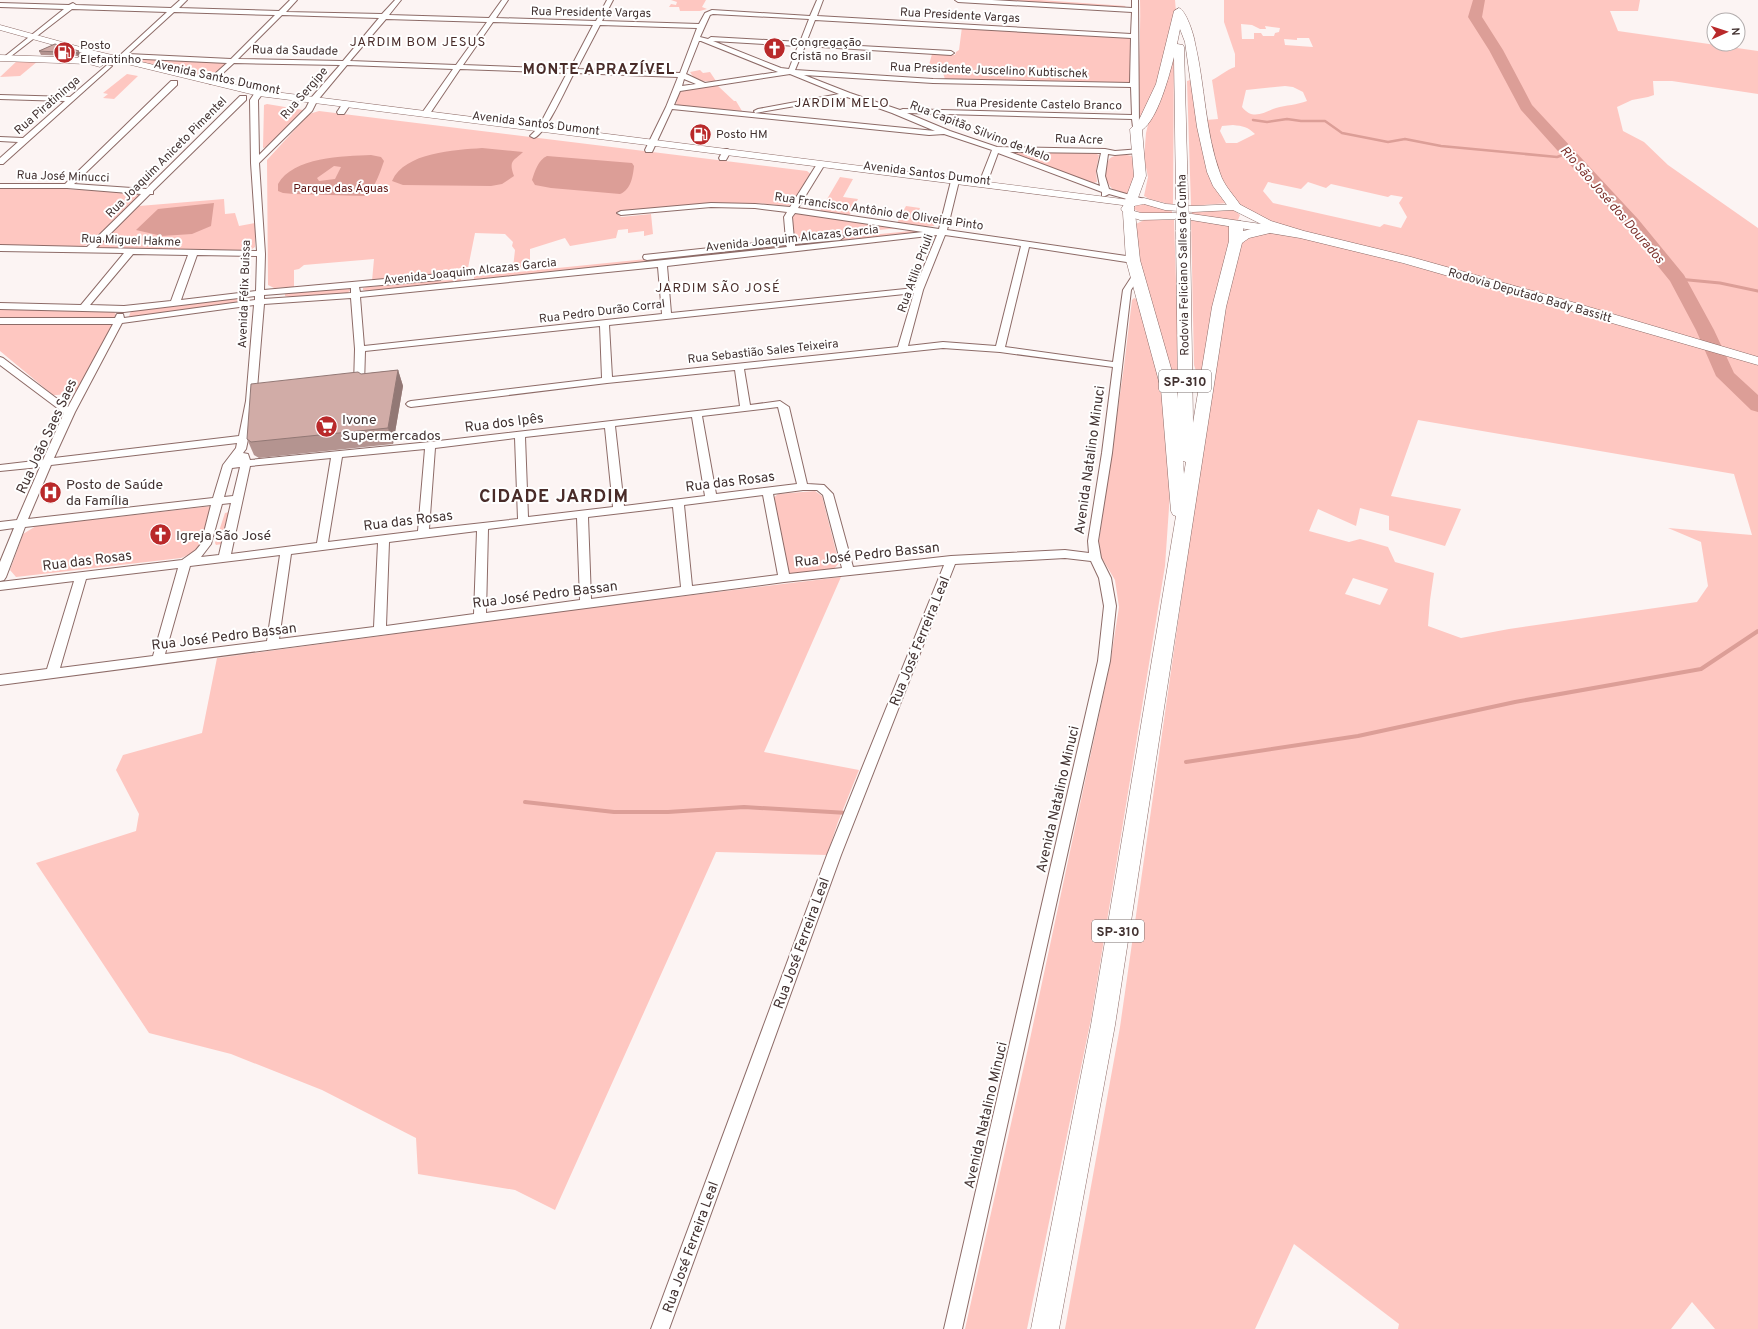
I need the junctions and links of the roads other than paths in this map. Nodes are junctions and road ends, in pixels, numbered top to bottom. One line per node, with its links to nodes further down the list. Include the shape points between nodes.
1 (80, 0): 13 (street)
2 (184, 0): 14 (street)
3 (294, 0): 15 (street)
4 (398, 0): 16 (street, Rua Sergipe)
5 (505, 0): 18 (street)
6 (610, 0): 19 (street)
7 (820, 0): 17 (street)
8 (958, 0): 11 (street)
9 (1055, 0): 11 (street)
10 (0, 5): 13 (street, Rua Presidente Vargas)
11 (1135, 5): 23 (street)
12 (1179, 6): 57 (main road, via 1162,84 1143,124); 76 (main road, via 1190,42 1203,127 1213,172); 142 (main road, Rodovia Feliciano Salles da Cunha / SP-310, bridge, via 1186,460)
13 (70, 8): 14 (street, Rua Presidente Vargas); 22 (street)
14 (172, 11): 15 (street, Rua Presidente Vargas); 28 (street)
15 (280, 15): 16 (street, Rua Presidente Vargas); 31 (street)
16 (384, 17): 18 (street, Rua Presidente Vargas); 32 (street, Rua Sergipe)
17 (814, 18): 20 (street, Rua Presidente Vargas, via 712,12 707,14); 23 (street, Rua Presidente Vargas); 25 (street)
18 (491, 21): 19 (street, Rua Presidente Vargas); 34 (street)
19 (596, 24): 20 (street, Rua Presidente Vargas); 35 (street)
20 (701, 26): 24 (street)
21 (0, 27): 22 (street, Avenida Santos Dumont)
22 (35, 36): 26 (street, Avenida Santos Dumont); 29 (street)
23 (1134, 36): 43 (street)
24 (699, 39): 25 (street); 36 (street, Rua Capitão Silvino de Melo); 38 (street)
25 (802, 44): 27 (street); 36 (street)
26 (89, 52): 28 (street, Avenida Santos Dumont); 30 (street)
27 (951, 53)
28 (120, 57): 31 (street, Rua da Saudade); 40 (street, Avenida Santos Dumont)
29 (3, 58): 30 (street)
30 (77, 61): 33 (street, Avenida Santos Dumont, via 90,61)
31 (233, 61): 32 (street, Rua da Saudade); 40 (street)
32 (346, 63): 34 (street, Rua da Saudade); 51 (street, Rua Sergipe)
33 (109, 66): 37 (street, Avenida Santos Dumont); 50 (street, Rua Piratininga)
34 (459, 67): 35 (street, Rua da Saudade); 55 (street)
35 (571, 72): 38 (street, Rua da Saudade); 58 (street)
36 (791, 72): 42 (street, Rua Presidente Juscelino Kubtischek); 43 (street, Rua Presidente Juscelino Kubtischek, via 933,81); 46 (street, Rua Capitão Silvino de Melo)
37 (138, 74)
38 (682, 75): 42 (street, Rua da Saudade); 45 (street)
39 (160, 80): 41 (street, Avenida Santos Dumont)
40 (211, 82): 48 (street, Avenida Santos Dumont)
41 (178, 84): 72 (street)
42 (704, 85): 45 (street, Rua Presidente Juscelino Kubtischek)
43 (1134, 85): 57 (street)
44 (197, 88): 49 (street, Avenida Santos Dumont)
45 (677, 89): 52 (street)
46 (847, 95): 54 (street, Rua Capitão Silvino de Melo); 56 (street)
47 (0, 97): 50 (street)
48 (257, 97): 49 (street, Avenida Santos Dumont); 51 (street, Avenida Santos Dumont); 67 (street, Avenida Félix Buissa)
49 (243, 98): 73 (street, Rua Joaquim Aniceto Pimentel)
50 (72, 99): 61 (street, Rua Piratininga)
51 (312, 105): 53 (street, Avenida Santos Dumont); 67 (street, Rua Sergipe)
52 (670, 107): 56 (street); 62 (street)
53 (343, 108): 55 (street, Avenida Santos Dumont); 58 (street, Avenida Santos Dumont)
54 (895, 111): 57 (street, Rua Presidente Castelo Branco); 59 (street, Rua Capitão Silvino de Melo)
55 (426, 114): 58 (street, Avenida Santos Dumont)
56 (745, 114): 59 (street)
57 (1135, 123): 65 (main road)
58 (538, 132): 62 (street, Avenida Santos Dumont)
59 (947, 133): 63 (street, Rua Capitão Silvino de Melo)
60 (0, 139): 61 (street)
61 (24, 140): 66 (street, Rua Piratininga)
62 (652, 146): 68 (street, Avenida Santos Dumont)
63 (996, 149): 64 (street, Rua Acre); 69 (street); 74 (street, Rua Capitão Silvino de Melo)
64 (1105, 151): 65 (street, Rua Acre); 74 (street, via 1100,171)
65 (1138, 151): 75 (main road, via 1140,176)
66 (0, 162)
67 (255, 163): 91 (street, Avenida Félix Buissa)
68 (819, 168): 70 (street, Avenida Santos Dumont); 77 (street)
69 (983, 184): 70 (street, Avenida Santos Dumont); 74 (street, Avenida Santos Dumont)
70 (954, 185): 75 (street, Avenida Santos Dumont); 82 (street, Rua Atilio Priuli)
71 (0, 186): 72 (street, Rua José Minucci)
72 (67, 186): 73 (street, Rua José Minucci)
73 (150, 192): 88 (street, Rua Joaquim Aniceto Pimentel)
74 (1104, 195): 75 (street, Avenida Santos Dumont)
75 (1131, 205): 76 (main road, Rodovia Deputado Bady Bassitt, via 1144,201 1165,207); 79 (main road, Rodovia Deputado Bady Bassitt, via 1140,216 1185,216); 92 (main road)
76 (1233, 208): 79 (main road, via 1243,217 1242,221); 83 (main road, Rodovia Deputado Bady Bassitt)
77 (793, 210): 78 (street, Rua Francisco Antônio de Oliveira Pinto, via 711,205); 80 (street, Rua Francisco Antônio de Oliveira Pinto); 86 (street, via 788,218)
78 (621, 213)
79 (1236, 224): 81 (main road, Rodovia Deputado Bady Bassitt); 84 (main road)
80 (923, 229): 82 (street, Rua Francisco Antônio de Oliveira Pinto); 86 (street, Avenida Joaquim Alcazas Garcia)
81 (1265, 230): 83 (main road, Rodovia Deputado Bady Bassitt); 84 (main road, via 1244,235)
82 (942, 232): 85 (street, Rua Francisco Antônio de Oliveira Pinto); 86 (street, Avenida Joaquim Alcazas Garcia); 97 (street, Rua Atilio Priuli)
83 (1300, 234): 111 (main road, Rodovia Deputado Bady Bassitt, via 1414,262)
84 (1236, 241): 142 (main road, via 1219,307)
85 (1026, 244): 92 (street, Rua Francisco Antônio de Oliveira Pinto); 110 (street)
86 (791, 246): 93 (street, Avenida Joaquim Alcazas Garcia); 95 (street, Avenida Joaquim Alcazas Garcia)
87 (0, 248): 88 (street, Rua Miguel Hakme)
88 (89, 250): 89 (street, Rua Miguel Hakme)
89 (130, 252): 90 (street, Rua Miguel Hakme); 102 (street)
90 (193, 253): 91 (street, Rua Miguel Hakme); 100 (street)
91 (261, 254): 99 (street, Avenida Félix Buissa)
92 (1133, 260): 94 (main road)
93 (662, 264): 95 (street, Avenida Joaquim Alcazas Garcia); 104 (street)
94 (1137, 275): 113 (street, Avenida Natalino Minuci, via 1127,290); 142 (main road, via 1169,389)
95 (466, 279): 96 (street, Avenida Joaquim Alcazas Garcia); 98 (street, Avenida Joaquim Alcazas Garcia)
96 (355, 285): 98 (street); 99 (street, Avenida Joaquim Alcazas Garcia)
97 (919, 290): 104 (street, Rua Pedro Durão Corral); 109 (street, Rua Atilio Priuli)
98 (355, 295): 99 (street, Avenida Joaquim Alcazas Garcia); 108 (street)
99 (259, 298): 100 (street, Avenida Joaquim Alcazas Garcia); 106 (street, Avenida Joaquim Alcazas Garcia); 123 (street, Avenida Félix Buissa, via 251,401)
100 (175, 303): 103 (street, Avenida Joaquim Alcazas Garcia)
101 (0, 306): 102 (street, Avenida Joaquim Alcazas Garcia)
102 (83, 308): 103 (street, Avenida Joaquim Alcazas Garcia)
103 (124, 309): 106 (street, Rua João Saes Saes)
104 (667, 315): 107 (street, Rua Pedro Durão Corral)
105 (0, 321): 106 (street, Avenida Joaquim Alcazas Garcia)
106 (119, 321): 119 (street, Rua João Saes Saes)
107 (604, 323): 108 (street, Rua Pedro Durão Corral); 115 (street)
108 (360, 349): 116 (street)
109 (902, 349): 110 (street, Rua Sebastião Sales Teixeira, via 943,345); 114 (street, Rua Sebastião Sales Teixeira)
110 (1000, 349): 113 (street, Rua Sebastião Sales Teixeira)
111 (1752, 359)
112 (0, 360): 119 (street)
113 (1118, 365): 148 (street, Avenida Natalino Minuci, via 1093,541)
114 (739, 366): 115 (street, Rua Sebastião Sales Teixeira); 118 (street)
115 (607, 380): 117 (street, Rua Sebastião Sales Teixeira)
116 (359, 385)
117 (411, 404)
118 (745, 407): 120 (street, Rua dos Ipês); 130 (street, Rua dos Ipês, via 783,404)
119 (70, 412): 126 (street, Rua João Saes Saes)
120 (696, 413): 121 (street, Rua dos Ipês); 132 (street)
121 (610, 424): 122 (street, Rua dos Ipês); 136 (street)
122 (520, 435): 124 (street, Rua dos Ipês); 138 (street)
123 (242, 444): 126 (street); 127 (street); 128 (street, Avenida Félix Buissa)
124 (430, 445): 125 (street, Rua dos Ipês); 143 (street)
125 (337, 455): 127 (street, Rua dos Ipês); 145 (street)
126 (48, 462): 129 (street); 139 (street, Rua João Saes Saes)
127 (246, 463): 128 (street, Rua dos Ipês); 133 (street)
128 (228, 465): 134 (street)
129 (1, 467)
130 (803, 487): 131 (street, Rua das Rosas); 151 (street, Rua das Rosas, via 820,487 828,494)
131 (767, 491): 132 (street, Rua das Rosas); 154 (street)
132 (711, 498): 135 (street, Rua das Rosas)
133 (237, 499): 134 (street); 147 (street)
134 (217, 501): 139 (street); 150 (street, via 206,544 200,553)
135 (678, 502): 136 (street, Rua das Rosas); 156 (street)
136 (619, 509): 137 (street, Rua das Rosas)
137 (582, 514): 138 (street, Rua das Rosas); 157 (street)
138 (523, 521): 141 (street, Rua das Rosas)
139 (20, 524): 140 (street); 153 (street, Rua João Saes Saes)
140 (0, 526)
141 (483, 526): 143 (street, Rua das Rosas); 158 (street)
142 (1182, 531): 166 (main road, SP-310, via 1103,1025)
143 (423, 534): 144 (street, Rua das Rosas)
144 (384, 539): 145 (street, Rua das Rosas); 159 (street)
145 (322, 546): 146 (street, Rua das Rosas)
146 (286, 551): 147 (street, Rua das Rosas); 160 (street)
147 (224, 558): 150 (street, Rua das Rosas)
148 (1095, 558): 149 (street, Rua José Pedro Bassan, via 1065,554); 165 (street, Avenida Natalino Minuci, via 1105,578 1110,606 1104,662)
149 (951, 560): 151 (street, Rua José Pedro Bassan); 164 (street, Rua José Ferreira Leal, via 834,855)
150 (185, 563): 152 (street, Rua das Rosas); 161 (street)
151 (849, 572): 154 (street, Rua José Pedro Bassan)
152 (82, 576): 155 (street, Rua das Rosas); 162 (street)
153 (0, 577)
154 (784, 578): 156 (street, Rua José Pedro Bassan)
155 (0, 586)
156 (687, 591): 157 (street, Rua José Pedro Bassan)
157 (586, 604): 158 (street, Rua José Pedro Bassan)
158 (480, 618): 159 (street, Rua José Pedro Bassan)
159 (380, 631): 160 (street, Rua José Pedro Bassan)
160 (272, 645): 161 (street, Rua José Pedro Bassan)
161 (158, 659): 162 (street, Rua José Pedro Bassan)
162 (52, 673): 163 (street, Rua José Pedro Bassan)
163 (0, 680)
164 (662, 1328)
165 (953, 1329)
166 (1045, 1329)

